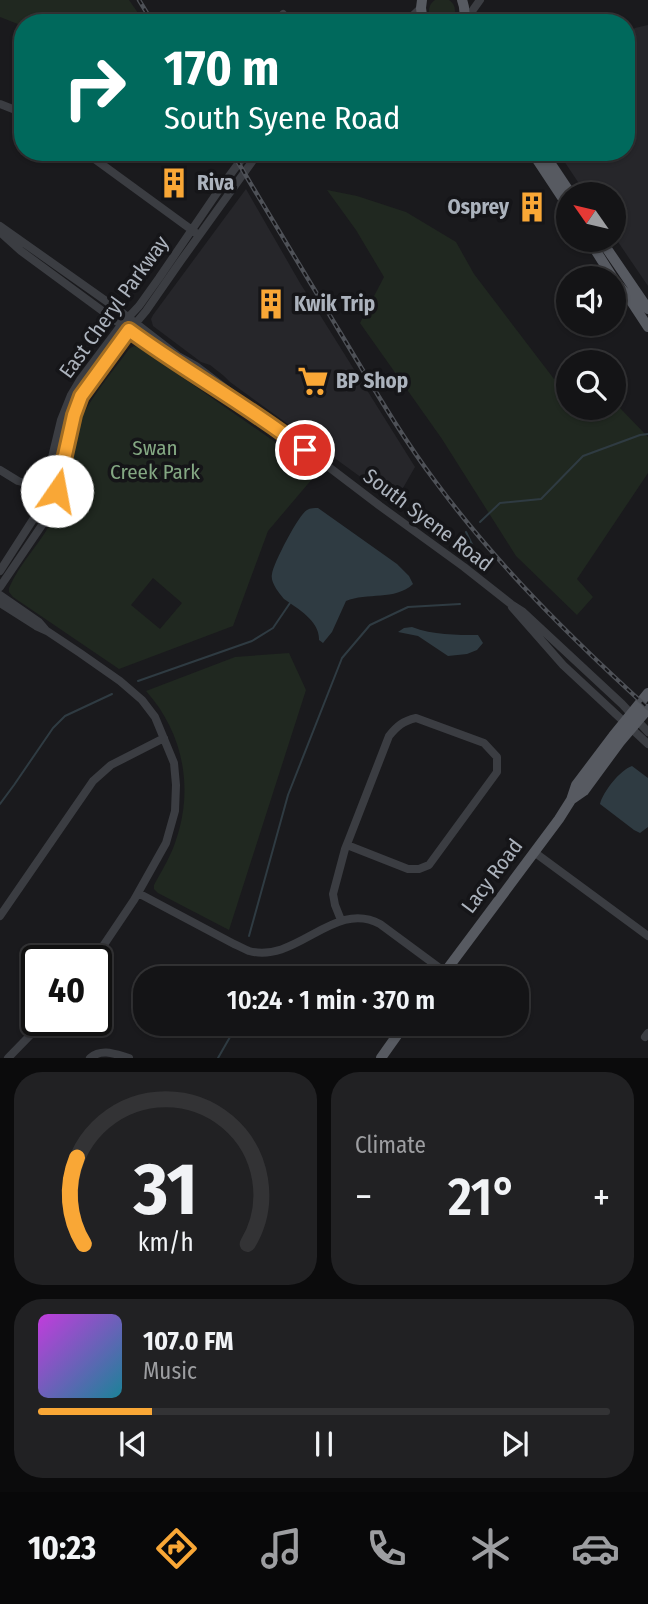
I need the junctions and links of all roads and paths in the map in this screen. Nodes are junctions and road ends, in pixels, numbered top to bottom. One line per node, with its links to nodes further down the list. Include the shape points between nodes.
1 (97, 161): 10 (street)
2 (240, 161): 10 (street, East Cheryl Parkway)
3 (252, 161): 10 (street, East Cheryl Parkway)
4 (537, 161): 7 (main road)
5 (549, 161): 6 (main road)
6 (563, 182)
7 (556, 189)
8 (0, 226): 14 (street, South Syene Road)
9 (0, 232): 14 (street, South Syene Road, via 20,251)
10 (195, 233): 14 (street, East Cheryl Parkway)
11 (609, 252): 13 (main road)
12 (626, 294): 15 (main road)
13 (648, 309)
14 (128, 324): 17 (street, East Cheryl Parkway, via 71,395); 18 (street, East Cheryl Parkway, via 81,396); 26 (street, South Syene Road, via 209,385 258,414 522,611)
15 (648, 327)
16 (0, 470): 17 (street, via 18,481)
17 (46, 488): 18 (street); 19 (street, East Cheryl Parkway, via 34,518)
18 (57, 491): 20 (street, East Cheryl Parkway, via 42,526)
19 (0, 571)
20 (0, 587)
21 (0, 595): 23 (street)
22 (0, 603): 23 (street)
23 (47, 631): 28 (street, via 142,700)
24 (648, 693): 26 (main road, Lacy Road)
25 (648, 709): 26 (main road, Lacy Road)
26 (631, 722): 27 (street, South Syene Road); 29 (street, South Syene Road); 31 (main road, Lacy Road, via 576,785 571,800)
27 (648, 733)
28 (164, 738): 32 (street, via 173,763 175,811 166,843); 33 (street, via 111,765 93,781)
29 (648, 744)
30 (346, 845): 30 (street, via 397,726 416,718 484,743 497,757 497,772 429,865 408,869); 34 (street, via 333,894)
31 (534, 852): 35 (street); 38 (main road, Lacy Road)
32 (138, 893): 34 (street, via 234,944 260,952 289,946); 36 (street)
33 (0, 916)
34 (341, 920): 37 (street, via 361,917 376,922)
35 (648, 936)
36 (104, 945)
37 (430, 966)
38 (449, 966)
39 (29, 1036): 41 (street)
40 (397, 1036): 44 (main road)
41 (8, 1058)
42 (90, 1058): 43 (street, via 99,1052)
43 (129, 1058)
44 (381, 1058)

